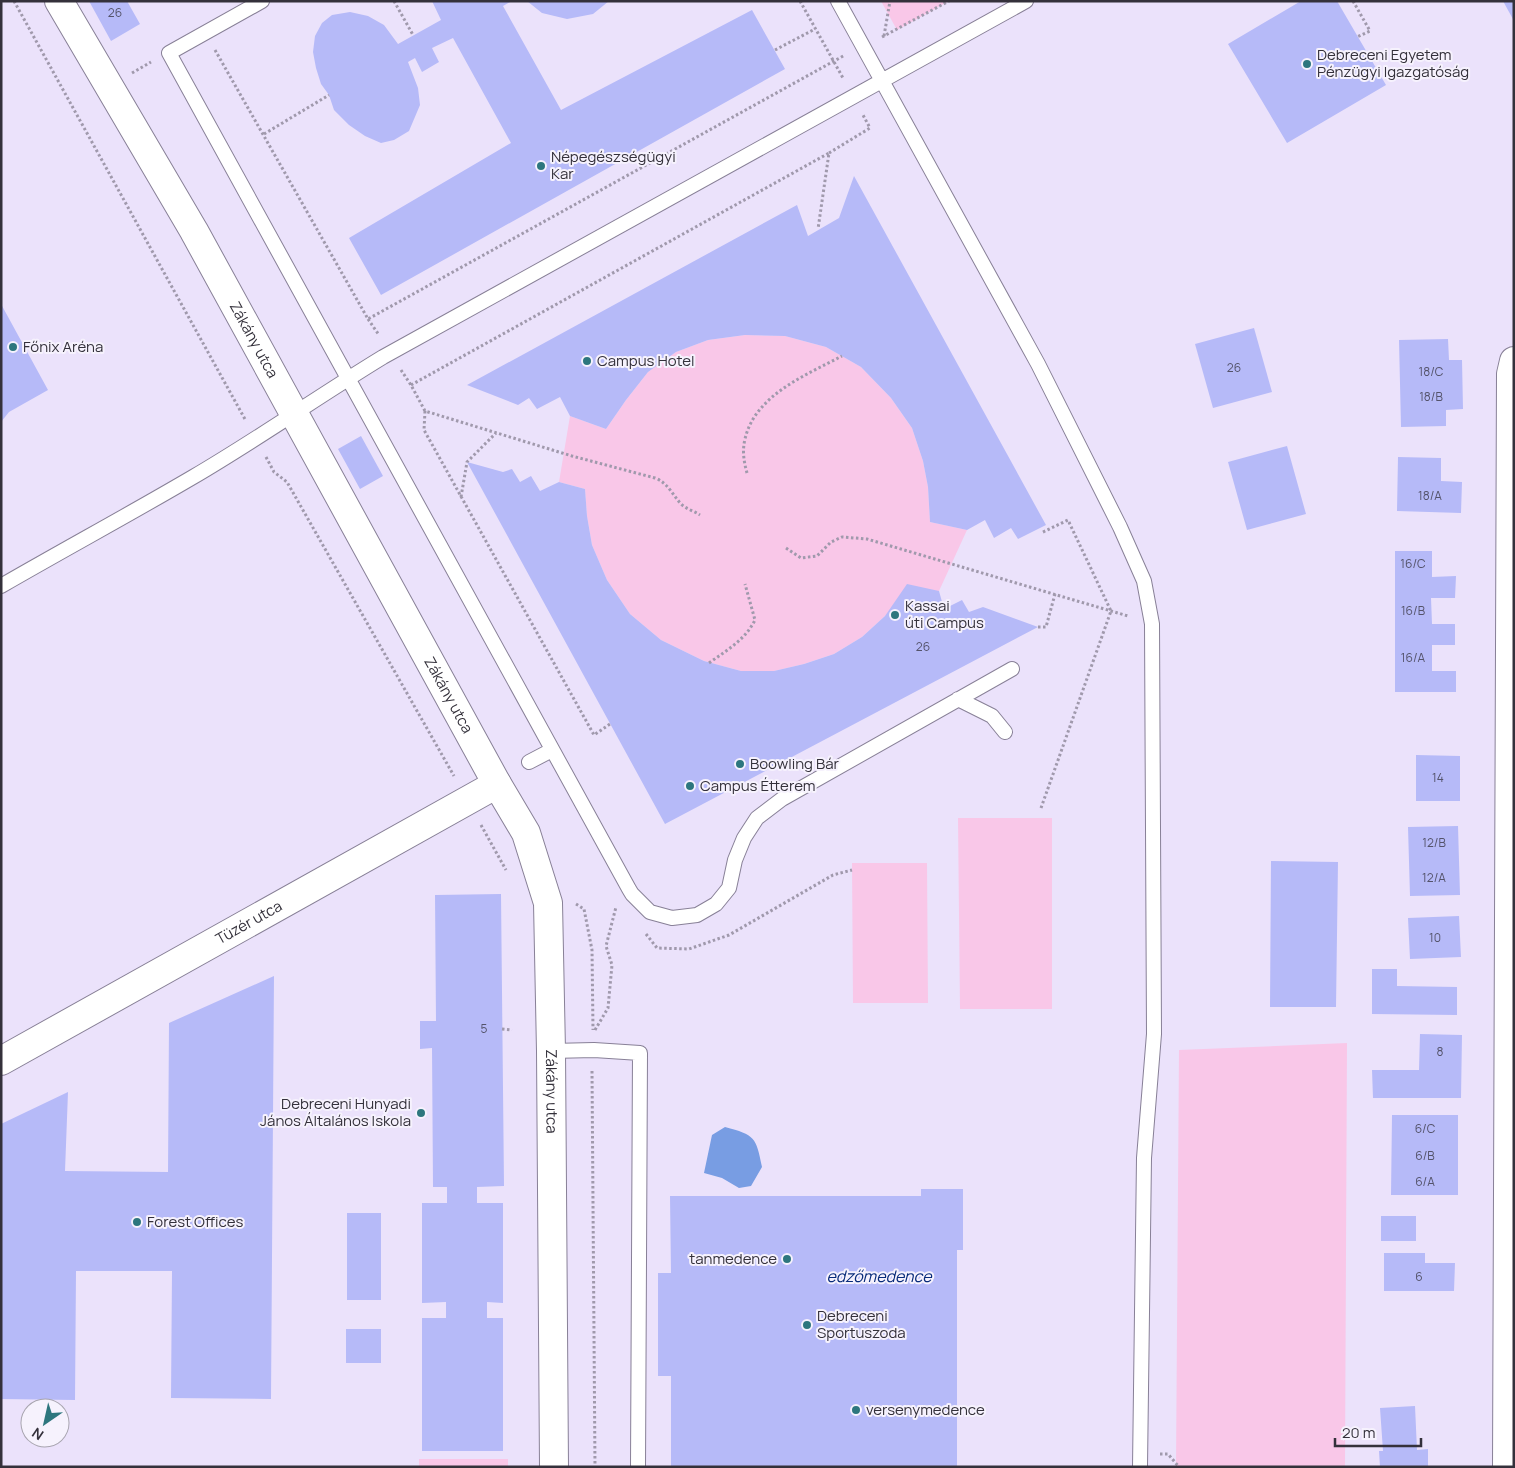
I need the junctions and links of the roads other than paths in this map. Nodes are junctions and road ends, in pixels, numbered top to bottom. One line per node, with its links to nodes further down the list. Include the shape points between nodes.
1 (59, 1): 8 (street, Zákány utca, via 194,231)
2 (262, 1): 7 (lane, via 169,53)
3 (838, 1): 5 (lane)
4 (1026, 1): 5 (lane)
5 (882, 80): 7 (lane); 20 (lane, via 1038,364 1144,580 1152,624 1154,1034 1144,1158)
6 (1514, 361): 21 (street, via 1511,374)
7 (348, 378): 8 (lane); 13 (lane)
8 (294, 415): 9 (lane, via 194,477); 15 (street, Zákány utca)
9 (1, 586)
10 (1012, 669): 11 (lane)
11 (958, 699): 12 (lane, via 992,716); 13 (lane, via 782,799 757,818 735,860 729,888 716,904 697,915 672,918 650,912 632,894)
12 (1004, 732)
13 (552, 750): 14 (lane)
14 (529, 762)
15 (497, 784): 16 (street, Zákány utca, via 526,833 548,903); 17 (street, Tüzér utca)
16 (551, 1051): 18 (street, Zákány utca); 19 (lane, via 640,1053)
17 (1, 1061)
18 (554, 1467)
19 (638, 1467)
20 (1140, 1467)
21 (1507, 1467)

